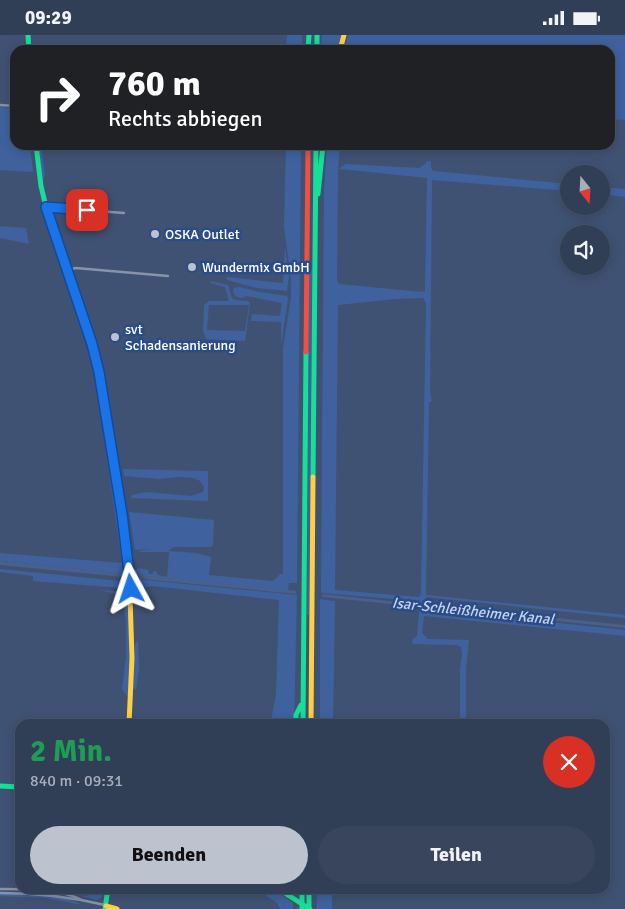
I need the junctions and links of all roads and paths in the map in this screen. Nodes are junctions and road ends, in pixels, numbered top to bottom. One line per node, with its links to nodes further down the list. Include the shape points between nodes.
1 (37, 150): 6 (main road, via 41,186)
2 (308, 150): 10 (main road)
3 (316, 150): 5 (main road)
4 (323, 150): 5 (main road, via 320,185)
5 (315, 201): 14 (main road)
6 (48, 207): 7 (street); 8 (main road)
7 (124, 213)
8 (67, 270): 9 (street, via 76,268); 11 (main road, via 99,372 122,514 133,634)
9 (168, 276)
10 (303, 703): 12 (main road); 13 (main road)
11 (129, 719)
12 (296, 719)
13 (303, 719)
14 (311, 719)
15 (0, 785): 16 (main road)
16 (15, 786)
17 (0, 889): 18 (street)
18 (15, 889)
19 (0, 893): 20 (street)
20 (15, 894)
21 (17, 894): 26 (street)
22 (64, 894): 28 (street)
23 (286, 894): 32 (main road, bridge)
24 (302, 894): 31 (main road)
25 (309, 894): 32 (main road)
26 (34, 895): 28 (street)
27 (107, 895): 29 (main road)
28 (84, 900): 29 (street)
29 (106, 907): 30 (main road)
30 (117, 909)
31 (302, 909)
32 (309, 909)

